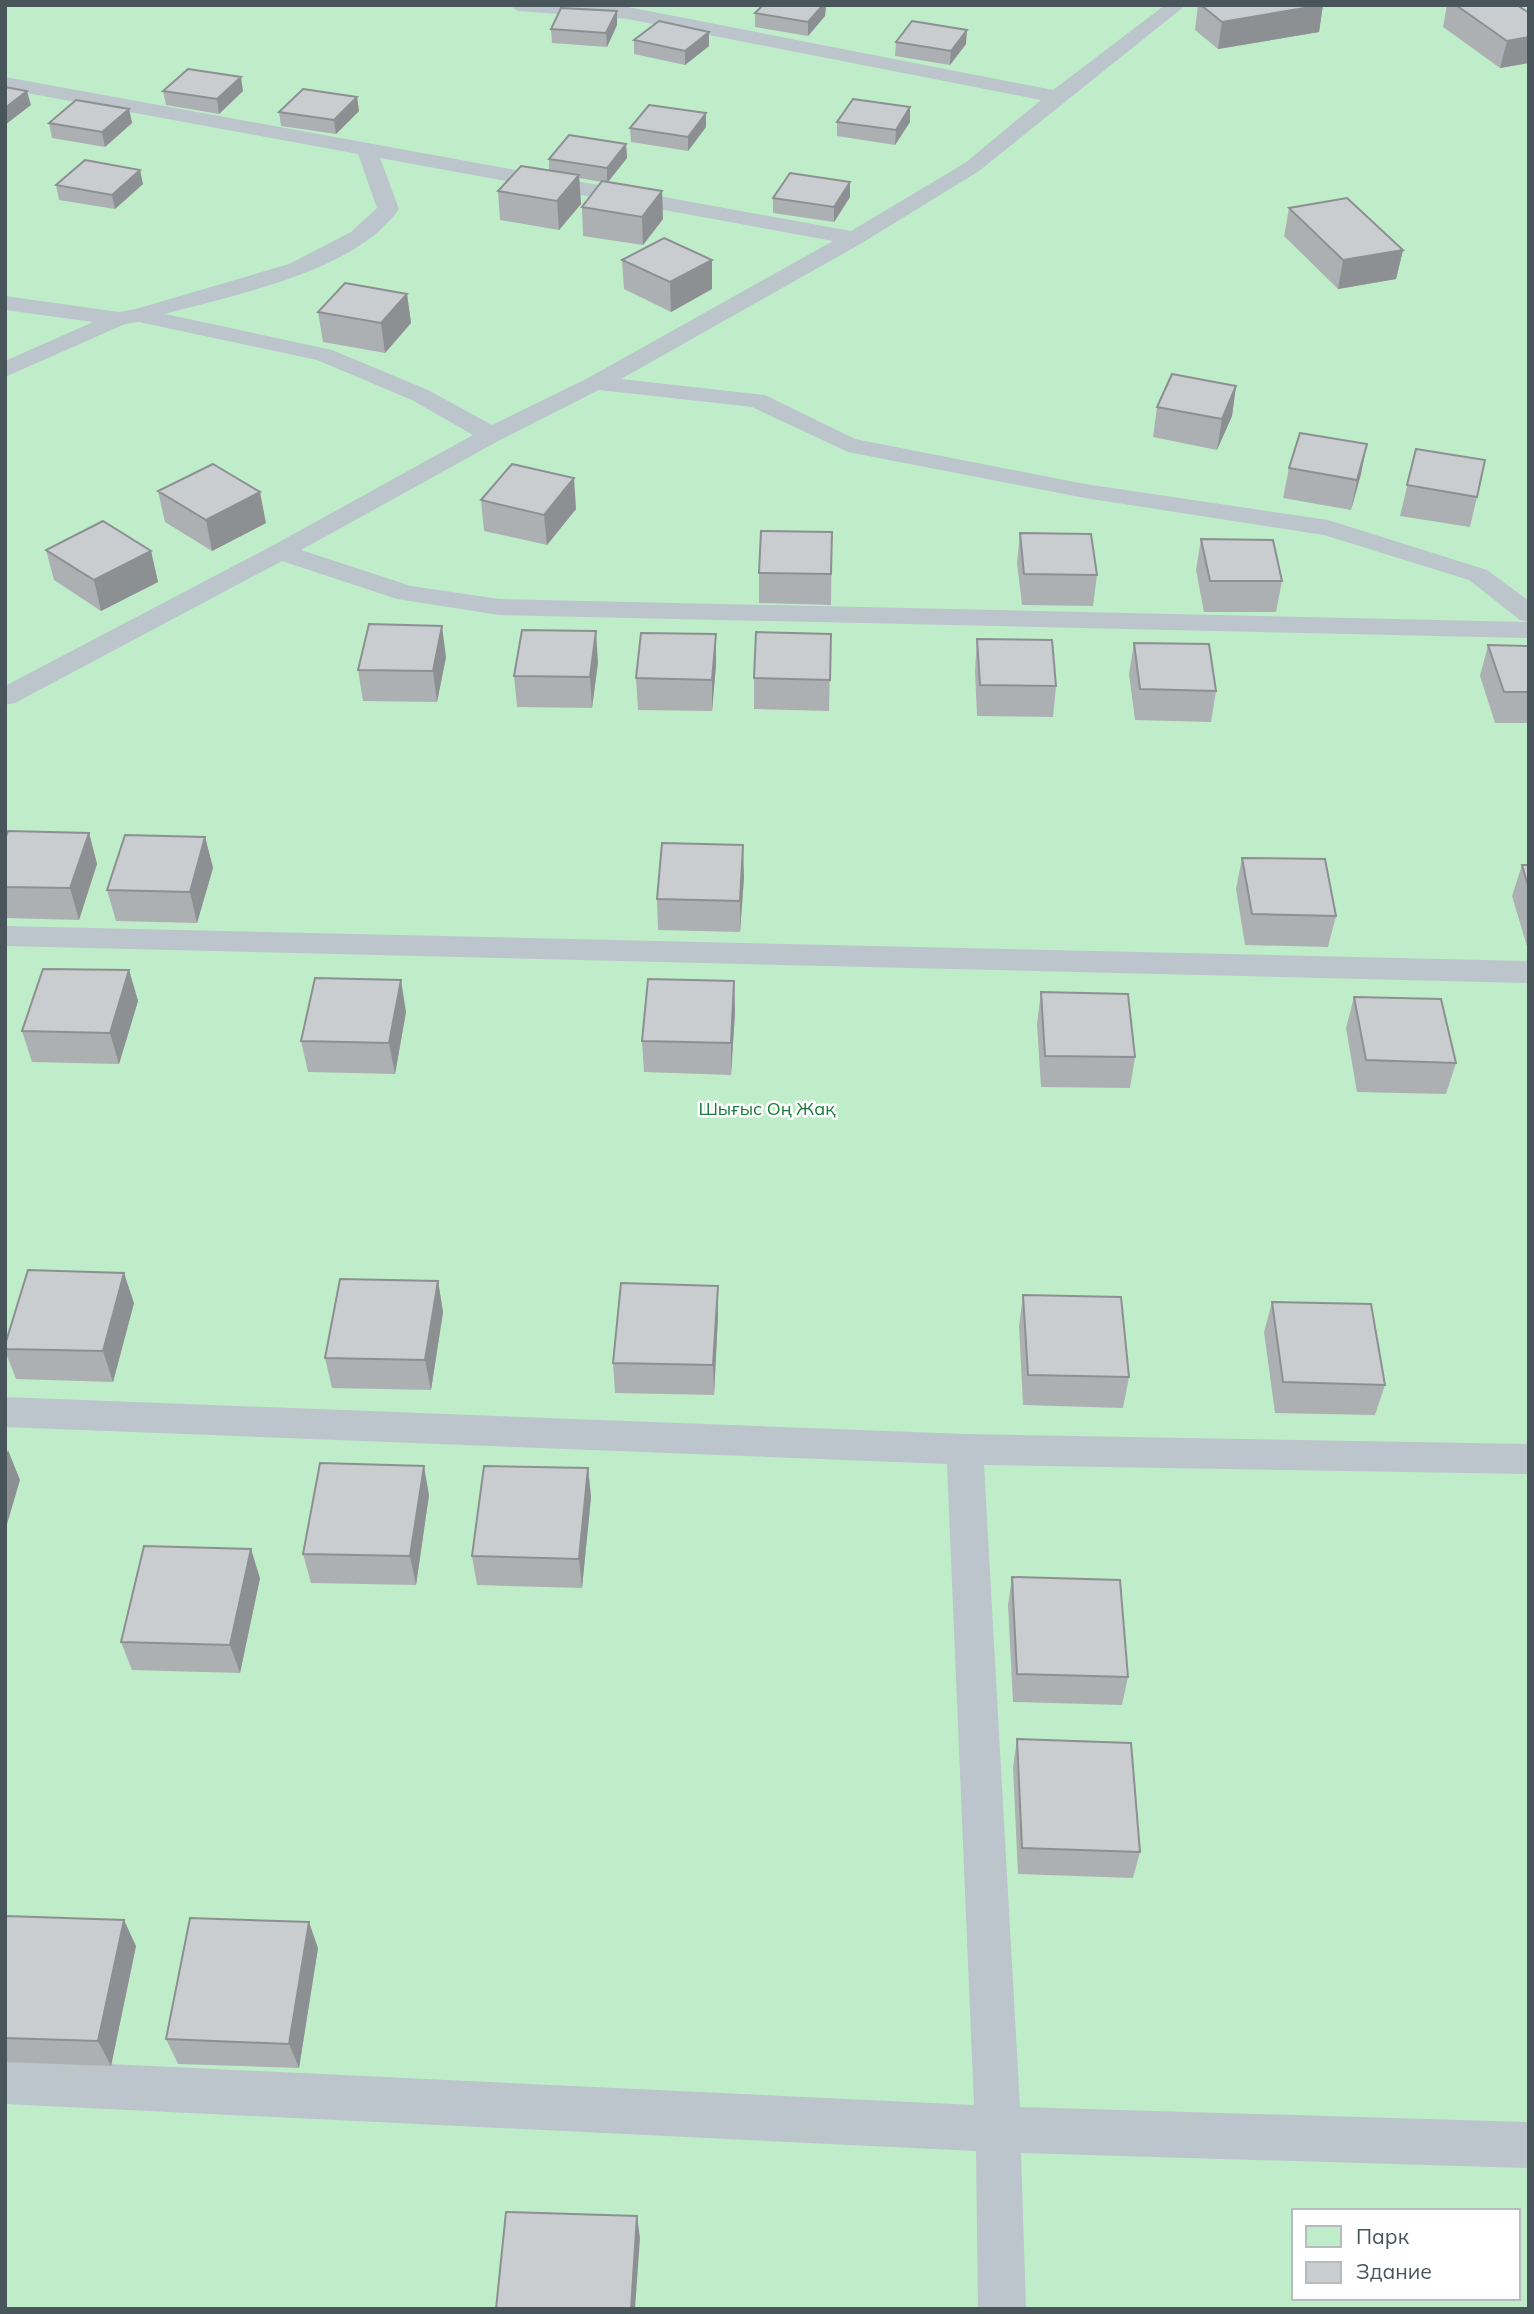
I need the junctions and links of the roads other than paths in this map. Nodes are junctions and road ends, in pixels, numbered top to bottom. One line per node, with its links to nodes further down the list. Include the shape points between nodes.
1 (518, 5): 4 (lane, via 628,13)
2 (1177, 5): 4 (lane)
3 (5, 83): 5 (lane)
4 (1057, 97): 6 (lane, via 972,167)
5 (367, 150): 6 (lane); 8 (lane, via 388,209 359,237 297,269)
6 (854, 238): 10 (lane)
7 (5, 303): 8 (lane)
8 (129, 317): 9 (lane); 11 (lane, via 324,355 420,395)
9 (5, 370)
10 (596, 383): 11 (lane); 13 (lane, via 757,400 848,445 1085,491 1328,528 1478,575)
11 (491, 435): 12 (lane)
12 (279, 552): 14 (lane, via 406,593 499,607); 15 (lane)
13 (1529, 614)
14 (1529, 630)
15 (5, 697)
16 (5, 936): 17 (lane)
17 (1529, 972)
18 (5, 1412): 19 (lane)
19 (965, 1449): 20 (lane); 22 (lane)
20 (1529, 1459)
21 (5, 2081): 22 (lane)
22 (998, 2129): 23 (lane); 24 (lane)
23 (1529, 2145)
24 (1002, 2309)

